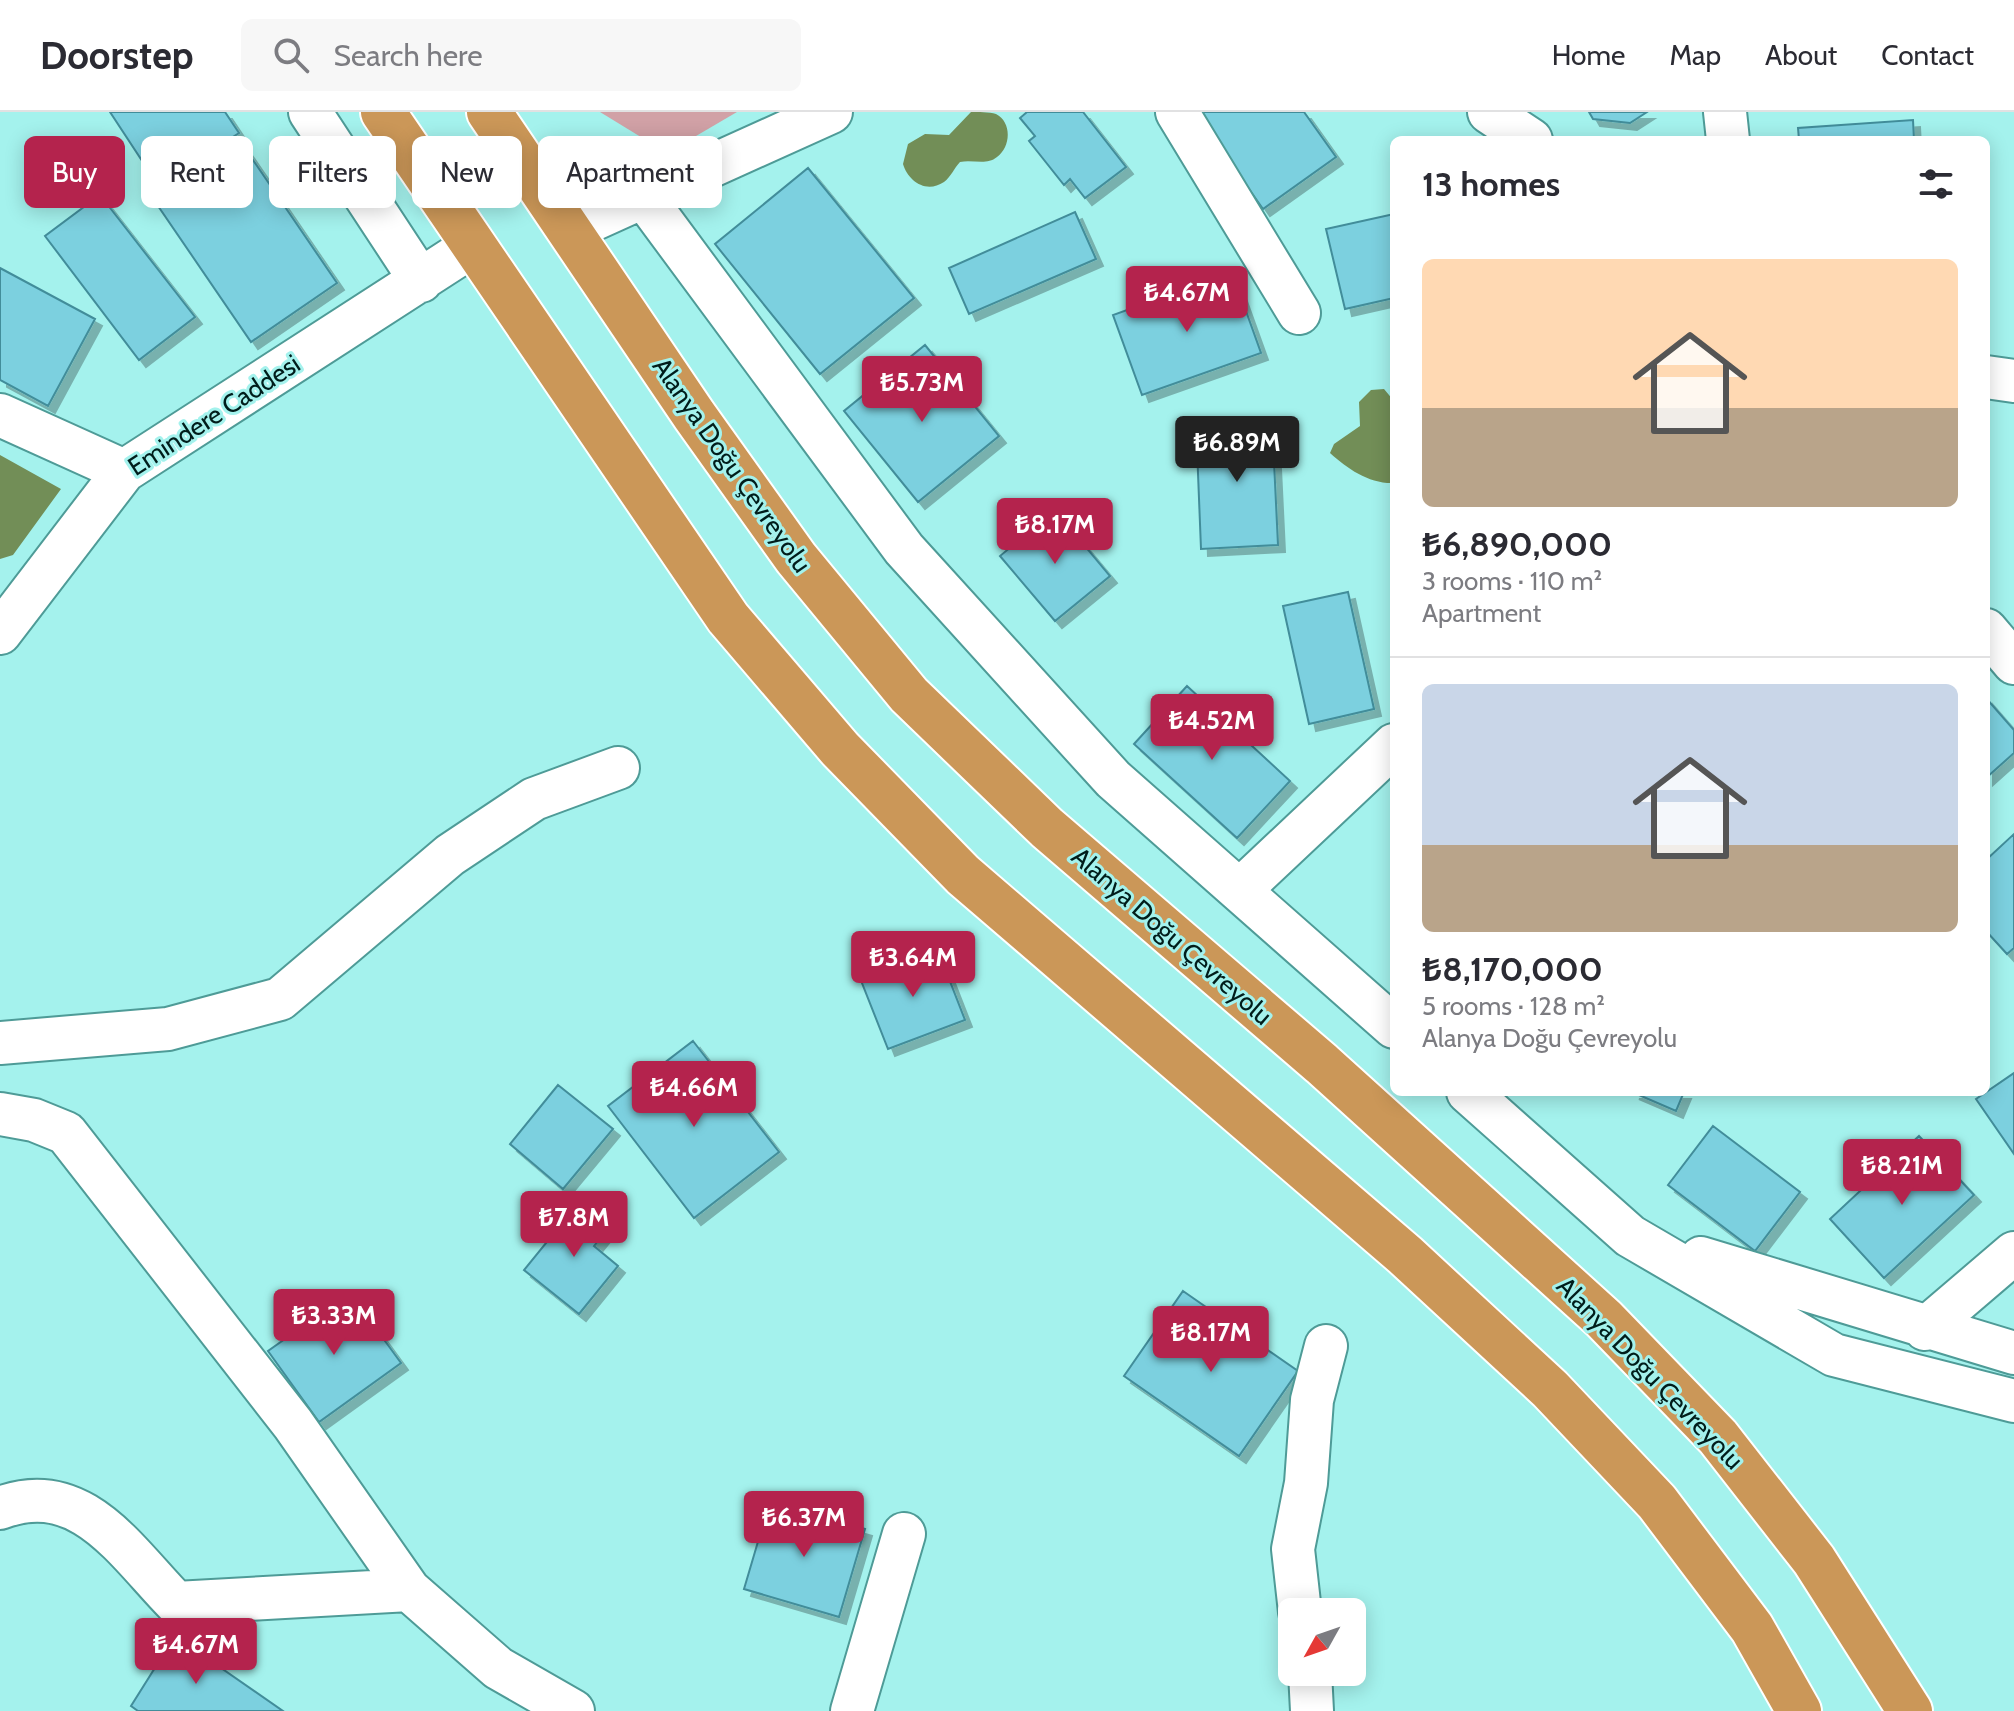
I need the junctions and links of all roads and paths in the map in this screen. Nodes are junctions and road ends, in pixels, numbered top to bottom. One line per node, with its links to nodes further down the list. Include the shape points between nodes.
1 (310, 112): 15 (street)
2 (383, 112): 14 (highway)
3 (489, 112): 13 (highway, Alanya Doğu Çevreyolu)
4 (831, 112): 10 (street)
5 (1177, 112): 16 (street)
6 (1489, 112): 8 (street)
7 (1725, 112): 9 (street)
8 (1525, 136)
9 (1728, 136)
10 (722, 161)
11 (617, 208): 13 (street)
12 (652, 208): 26 (street, via 904,549 1113,779)
13 (570, 230): 46 (highway, Alanya Doğu Çevreyolu, via 796,558 909,695 1047,828 1322,1064 1604,1319 1718,1437 1814,1560)
14 (474, 245): 15 (street, Emindere Caddesi); 45 (highway, via 728,618 840,749 963,875 1405,1255 1550,1389 1657,1502 1752,1628)
15 (421, 281): 20 (street, Emindere Caddesi)
16 (1299, 313)
17 (1990, 378): 18 (street)
18 (2014, 381)
19 (0, 415): 20 (street)
20 (124, 471): 21 (street, Emindere Caddesi)
21 (0, 633)
22 (1990, 635): 23 (street)
23 (2014, 663)
24 (1390, 749): 26 (street)
25 (618, 768): 28 (street, via 534,799 450,855 280,999 168,1029)
26 (1240, 890): 27 (street)
27 (1390, 1023)
28 (0, 1043)
29 (1472, 1096): 31 (street)
30 (0, 1114): 39 (street, via 66,1133 293,1424)
31 (1630, 1236): 33 (street); 36 (street, via 1834,1355)
32 (2014, 1253): 33 (street)
33 (1925, 1329): 35 (street)
34 (1326, 1346): 40 (street, via 1312,1400 1306,1483 1293,1549)
35 (2014, 1353)
36 (2014, 1401)
37 (0, 1508): 39 (street, via 39,1499 85,1511 176,1603)
38 (904, 1534): 43 (street)
39 (409, 1590): 42 (street, via 498,1668)
40 (1298, 1598)
41 (1311, 1686): 44 (street)
42 (573, 1711)
43 (852, 1711)
44 (1312, 1711)
45 (1799, 1711)
46 (1910, 1711)

